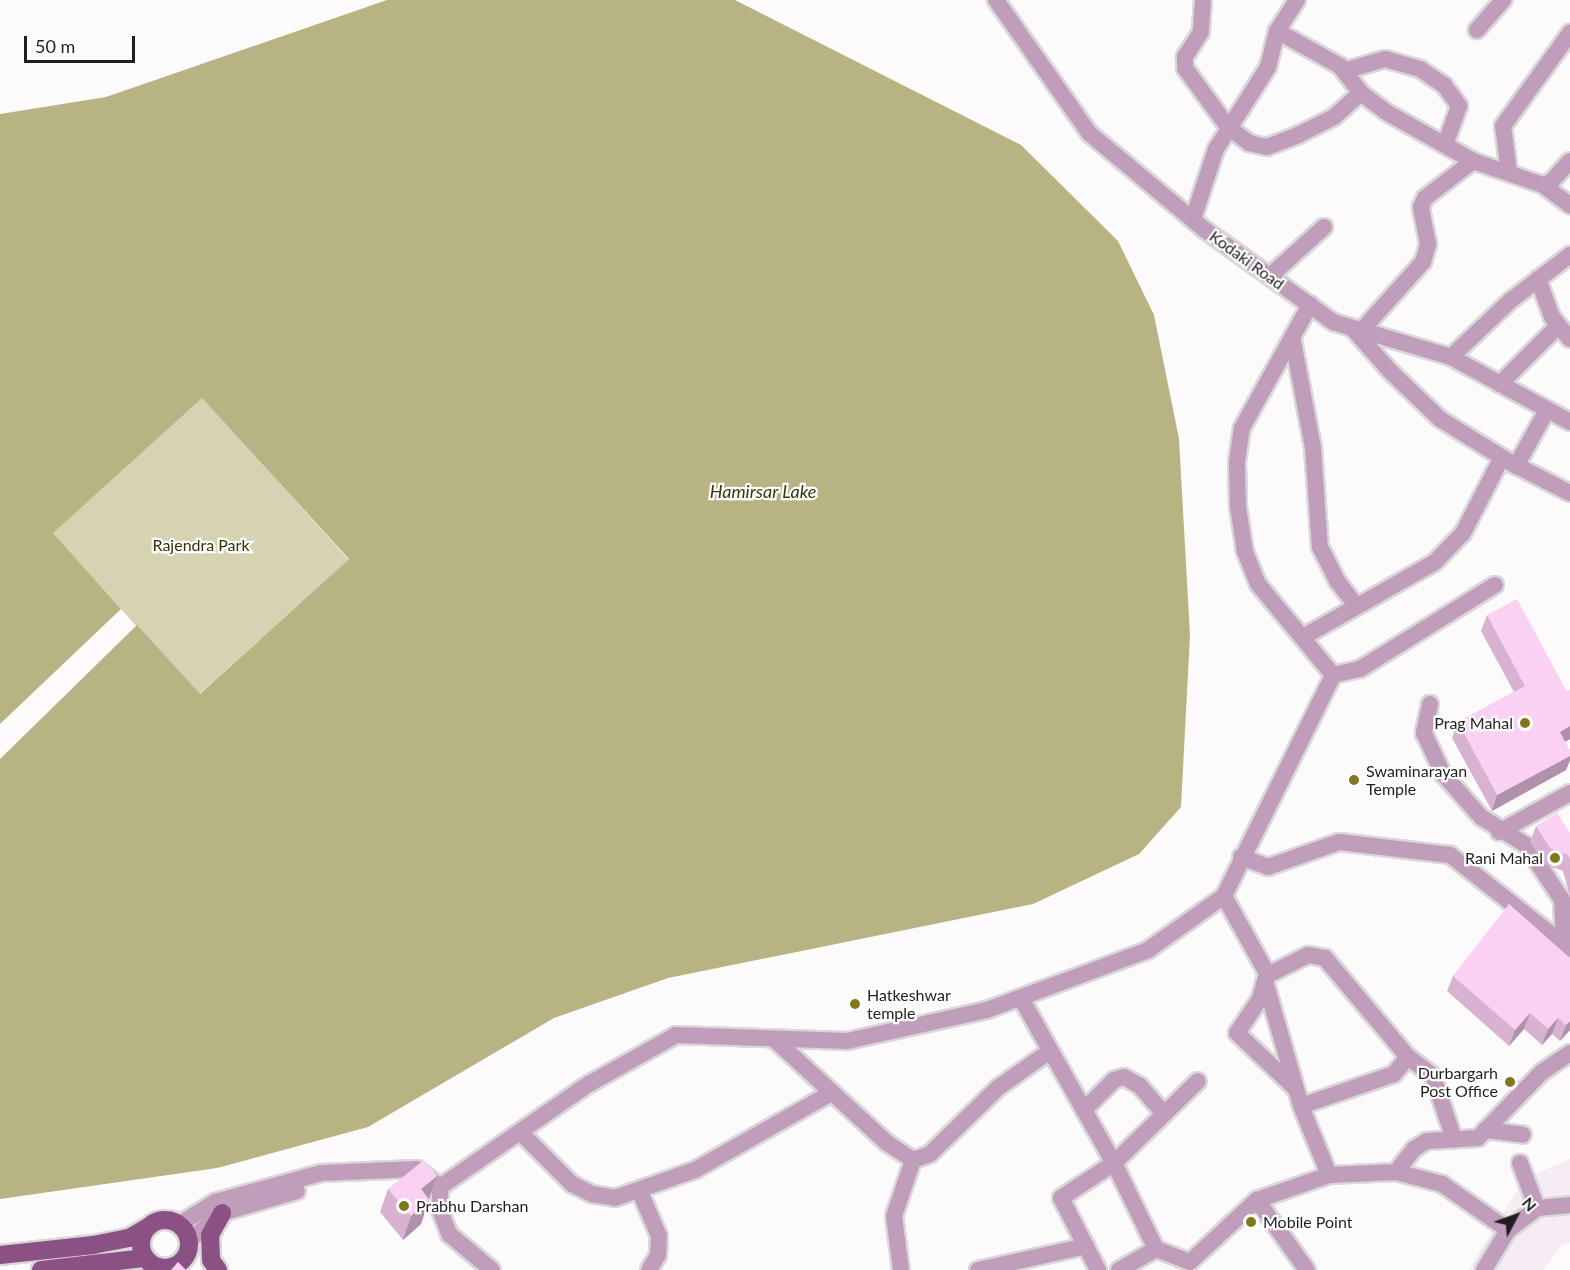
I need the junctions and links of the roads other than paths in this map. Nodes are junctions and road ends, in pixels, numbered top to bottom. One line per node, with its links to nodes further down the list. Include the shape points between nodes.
1 (996, 0): 17 (street, Kodaki Road, via 1089,133)
2 (1203, 0): 10 (street, via 1201,32 1185,57 1185,68)
3 (1297, 0): 6 (street)
4 (1503, 0): 5 (street)
5 (1477, 30)
6 (1277, 31): 8 (street); 10 (street, via 1268,67)
7 (1570, 33): 14 (street, via 1503,126)
8 (1344, 70): 9 (street); 11 (street, via 1385,59 1420,69 1444,85 1459,106)
9 (1361, 93): 10 (street, via 1318,126 1267,147 1256,147); 11 (street)
10 (1228, 127): 17 (street)
11 (1445, 145): 13 (street)
12 (1570, 161): 15 (street, via 1551,182)
13 (1473, 162): 14 (street); 24 (street, via 1425,198 1421,207 1428,244 1423,262)
14 (1509, 172): 15 (street)
15 (1543, 185): 16 (street)
16 (1570, 205)
17 (1193, 219): 20 (street, Kodaki Road)
18 (1324, 227): 20 (street)
19 (1570, 255): 21 (street)
20 (1270, 276): 22 (street, Kodaki Road)
21 (1538, 279): 23 (street); 27 (street)
22 (1310, 305): 24 (street, Kodaki Road, via 1333,322); 26 (street)
23 (1558, 326): 25 (street); 28 (street)
24 (1357, 329): 27 (street, Kodaki Road); 31 (street, via 1389,371 1440,419)
25 (1570, 339)
26 (1293, 341): 35 (street, via 1313,448 1320,547 1337,581); 36 (street, via 1255,399 1242,428 1237,462 1238,507 1245,552 1258,584)
27 (1451, 357): 28 (street, Kodaki Road)
28 (1500, 384): 29 (street, Kodaki Road)
29 (1547, 410): 30 (street, Kodaki Road); 32 (street)
30 (1570, 422)
31 (1502, 457): 32 (street); 35 (street, via 1463,533 1435,562)
32 (1516, 466): 33 (street)
33 (1570, 493)
34 (1496, 585): 37 (street, via 1360,669)
35 (1356, 605): 36 (street)
36 (1303, 637): 37 (street)
37 (1333, 675): 41 (street)
38 (1430, 704): 40 (street, via 1424,733 1443,774)
39 (1570, 793): 40 (street)
40 (1499, 832): 43 (street, via 1526,845 1562,900)
41 (1240, 857): 42 (street); 43 (street, via 1268,867 1339,842 1450,855)
42 (1224, 896): 44 (street); 45 (street, via 1148,950)
43 (1567, 946)
44 (1267, 978): 48 (street, via 1308,956 1325,958); 52 (street); 52 (street, via 1260,999 1238,1032)
45 (1022, 999): 46 (street, via 846,1041); 47 (street)
46 (774, 1039): 51 (street); 56 (street, via 676,1035 589,1084)
47 (1050, 1051): 53 (street); 59 (street, via 999,1087 930,1154)
48 (1408, 1057): 52 (street, via 1394,1074); 58 (street, via 1433,1076)
49 (1569, 1057): 55 (street, via 1542,1072)
50 (1198, 1081): 54 (street)
51 (831, 1093): 59 (street, via 887,1143); 66 (street, via 696,1170)
52 (1299, 1098): 64 (street)
53 (1084, 1110): 54 (street, via 1114,1080 1124,1077 1140,1086); 60 (street)
54 (1164, 1114): 60 (street)
55 (1485, 1130): 57 (street); 58 (street, via 1478,1138)
56 (519, 1132): 65 (street); 66 (street, via 572,1184 615,1198)
57 (1524, 1135)
58 (1454, 1139): 62 (street, via 1427,1141 1414,1149)
59 (913, 1160): 85 (street, via 894,1216)
60 (1114, 1163): 75 (street, via 1061,1198); 76 (street)
61 (1520, 1163): 69 (street)
62 (1396, 1172): 64 (street); 73 (street, via 1442,1184)
63 (356, 1174): 65 (street, via 417,1169); 70 (street); 71 (street, via 321,1173 215,1202)
64 (1329, 1175): 67 (street)
65 (440, 1187): 83 (street, via 440,1210 449,1234)
66 (640, 1192): 84 (street, via 660,1245)
67 (1257, 1200): 79 (street); 89 (street)
68 (1570, 1205): 69 (street)
69 (1537, 1208): 73 (street)
70 (222, 1213): 74 (street); 82 (main road, via 210,1235 211,1260)
71 (180, 1224): 72 (main road, via 158,1220); 74 (main road)
72 (146, 1228): 77 (main road, via 129,1238 93,1245); 78 (main road, via 141,1242)
73 (1508, 1230): 90 (street)
74 (189, 1246): 78 (main road); 81 (main road)
75 (1086, 1246): 86 (street); 87 (street)
76 (1156, 1249): 79 (street); 88 (street)
77 (0, 1255)
78 (161, 1266): 80 (main road)
79 (1195, 1266)
80 (41, 1270)
81 (209, 1270)
82 (218, 1270)
83 (492, 1270)
84 (649, 1270)
85 (901, 1270)
86 (978, 1270)
87 (1098, 1270)
88 (1119, 1270)
89 (1307, 1270)
90 (1484, 1270)

